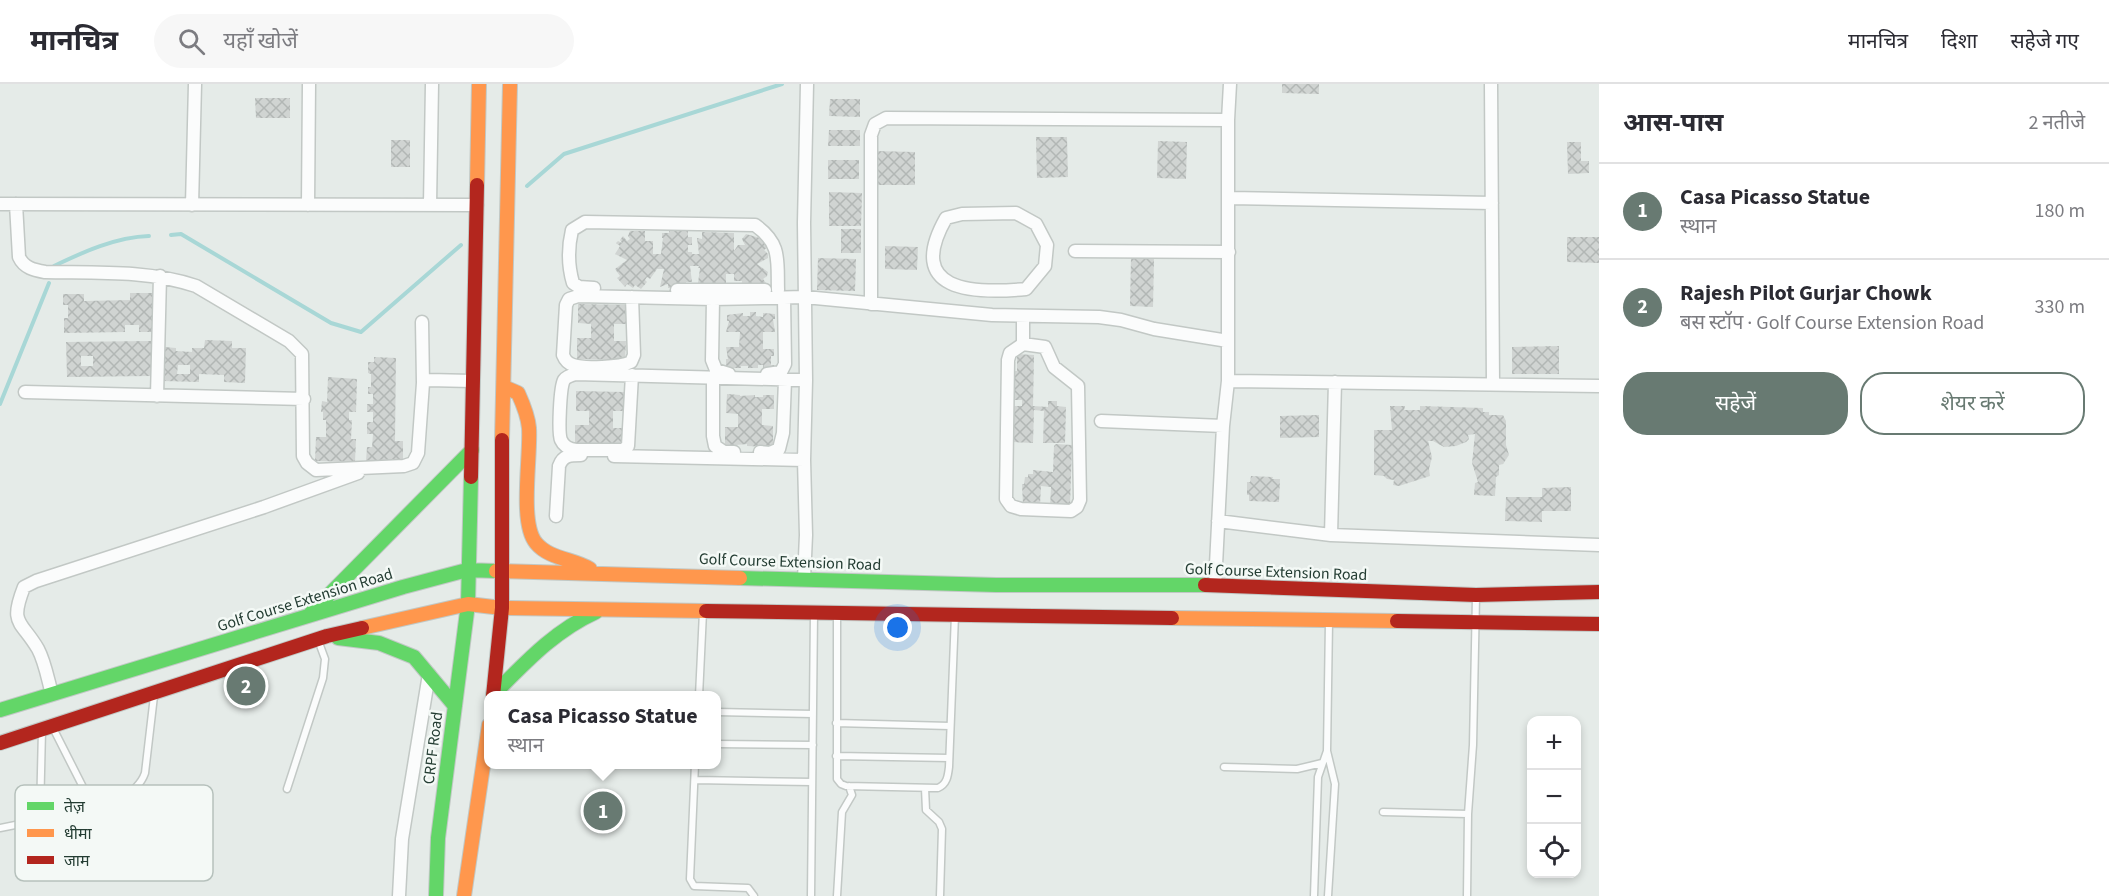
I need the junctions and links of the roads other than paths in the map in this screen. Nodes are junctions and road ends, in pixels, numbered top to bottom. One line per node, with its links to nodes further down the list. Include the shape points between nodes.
1 (195, 84): 14 (street)
2 (309, 84): 15 (street)
3 (432, 84): 16 (street)
4 (479, 84): 17 (main road, CRPF Road)
5 (510, 84): 42 (main road)
6 (807, 84): 23 (street)
7 (1230, 84): 9 (street)
8 (1491, 84): 11 (street)
9 (1228, 120): 10 (street); 26 (street, via 886,118 875,124 871,135)
10 (1230, 198): 11 (street); 19 (street)
11 (1492, 203): 40 (street)
12 (0, 204): 13 (street)
13 (16, 204): 14 (street); 20 (street, via 19,257 33,270)
14 (192, 205): 15 (street)
15 (308, 205): 16 (street)
16 (430, 205): 17 (street)
17 (477, 205): 36 (main road, CRPF Road)
18 (1075, 251): 19 (street)
19 (1229, 252): 30 (street)
20 (160, 276): 44 (street); 45 (street, via 196,286 289,341 302,354)
21 (992, 292): 21 (street, via 1026,289 1045,266 1047,245 1036,224 1016,213 946,218 932,252 934,269 947,282 967,290); 27 (street)
22 (781, 294): 22 (street, via 776,250 768,234 755,225 585,222 572,230 569,272 579,287); 23 (street); 25 (street); 25 (street, via 785,364 781,372 771,374 723,374 716,370 712,360)
23 (805, 294): 26 (street); 35 (street)
24 (632, 297): 24 (street, via 631,362 624,366 581,366 565,359 569,299); 25 (street)
25 (713, 299)
26 (871, 304): 27 (street)
27 (992, 315): 28 (street)
28 (1023, 316): 30 (street, via 1099,317); 31 (street)
29 (422, 322): 39 (street)
30 (1228, 340): 37 (street)
31 (1023, 344): 31 (street, via 1010,353 1008,360 1006,499 1011,506 1021,509 1071,511 1080,500 1078,386 1054,366 1045,347)
32 (632, 375): 32 (street, via 576,374 565,378 561,388 560,438 564,446 576,450 623,450 628,446); 33 (street)
33 (713, 378): 34 (street); 34 (street, via 713,436 715,446 724,452 770,453 779,448)
34 (785, 380): 35 (street)
35 (806, 380): 49 (street)
36 (472, 381): 39 (street); 48 (main road, CRPF Road)
37 (1228, 381): 38 (street); 47 (street)
38 (1335, 382): 40 (street); 53 (street)
39 (423, 383): 50 (street, via 416,459 404,466)
40 (1493, 384): 41 (street)
41 (1599, 386)
42 (504, 387): 56 (main road); 57 (main road, via 518,393 526,411 531,536 548,553 587,566)
43 (26, 392): 44 (street)
44 (157, 396): 45 (street)
45 (304, 399): 50 (street, via 303,456 307,463 324,471)
46 (1101, 421): 47 (street)
47 (1223, 426): 52 (street)
48 (472, 450): 55 (main road, CRPF Road); 69 (main road)
49 (804, 460): 51 (street, via 568,455 559,466); 58 (street)
50 (373, 467): 80 (street, via 24,587 16,607 17,620 38,650)
51 (556, 516)
52 (1218, 521): 53 (street); 59 (street)
53 (1331, 535): 54 (street)
54 (1599, 545)
55 (467, 570): 56 (main road, Golf Course Extension Road); 62 (main road, CRPF Road); 69 (main road, Golf Course Extension Road)
56 (502, 572): 57 (main road, Golf Course Extension Road); 63 (main road)
57 (594, 573): 58 (main road, Golf Course Extension Road)
58 (804, 579): 59 (main road, Golf Course Extension Road, via 996,585)
59 (1215, 585): 61 (main road, Golf Course Extension Road)
60 (1599, 592): 61 (main road, Golf Course Extension Road)
61 (1476, 595): 71 (lane)
62 (468, 604): 63 (main road, Golf Course Extension Road); 73 (main road, Golf Course Extension Road); 81 (main road, CRPF Road)
63 (502, 608): 64 (main road, Golf Course Extension Road); 76 (main road)
64 (602, 609): 65 (main road, Golf Course Extension Road); 77 (main road, via 575,621 546,643)
65 (703, 610): 66 (main road, Golf Course Extension Road); 78 (lane)
66 (814, 612): 67 (main road, Golf Course Extension Road); 84 (lane)
67 (837, 612): 68 (main road, Golf Course Extension Road); 85 (lane)
68 (955, 614): 70 (main road, Golf Course Extension Road); 86 (lane)
69 (309, 616): 75 (main road, Golf Course Extension Road)
70 (1329, 620): 71 (main road, Golf Course Extension Road); 91 (lane)
71 (1475, 622): 72 (main road, Golf Course Extension Road); 107 (lane)
72 (1599, 624)
73 (323, 638): 74 (main road, via 379,643 414,657); 79 (main road, Golf Course Extension Road); 105 (lane, via 323,678)
74 (429, 674): 81 (main road); 110 (street, via 402,839)
75 (118, 689): 79 (main road, Golf Course Extension Road); 80 (main road, Golf Course Extension Road); 87 (main road, Golf Course Extension Road)
76 (493, 691)
77 (497, 691)
78 (699, 691)
79 (154, 693): 102 (lane, via 146,773)
80 (52, 694): 82 (main road, Golf Course Extension Road)
81 (455, 706): 111 (main road, CRPF Road, via 438,838)
82 (0, 710)
83 (721, 712): 84 (lane)
84 (813, 714): 90 (lane)
85 (836, 723): 86 (lane); 92 (lane)
86 (950, 726): 93 (lane)
87 (47, 727): 88 (main road, Golf Course Extension Road); 100 (lane); 101 (lane)
88 (0, 743)
89 (721, 744): 90 (lane)
90 (813, 745): 99 (lane)
91 (1327, 751): 95 (lane); 118 (lane, via 1335,784)
92 (836, 756): 93 (lane); 103 (lane, via 837,779)
93 (949, 758): 104 (lane, via 943,786)
94 (484, 759): 112 (main road)
95 (1323, 763): 96 (lane, via 1297,769); 117 (lane, via 1318,777)
96 (1224, 767)
97 (695, 769): 98 (lane)
98 (694, 780): 99 (lane); 113 (lane, via 690,879 694,886 748,888)
99 (812, 782): 114 (lane)
100 (42, 785)
101 (81, 785)
102 (138, 785)
103 (849, 786): 104 (lane); 115 (lane, via 852,795 842,812)
104 (925, 788): 116 (lane, via 926,810 942,829)
105 (287, 789)
106 (1383, 812): 107 (lane)
107 (1468, 814): 119 (lane)
108 (15, 825): 109 (lane)
109 (0, 828)
110 (399, 896)
111 (436, 896)
112 (464, 896)
113 (754, 896)
114 (811, 896)
115 (837, 896)
116 (940, 896)
117 (1314, 896)
118 (1329, 896)
119 (1467, 896)

